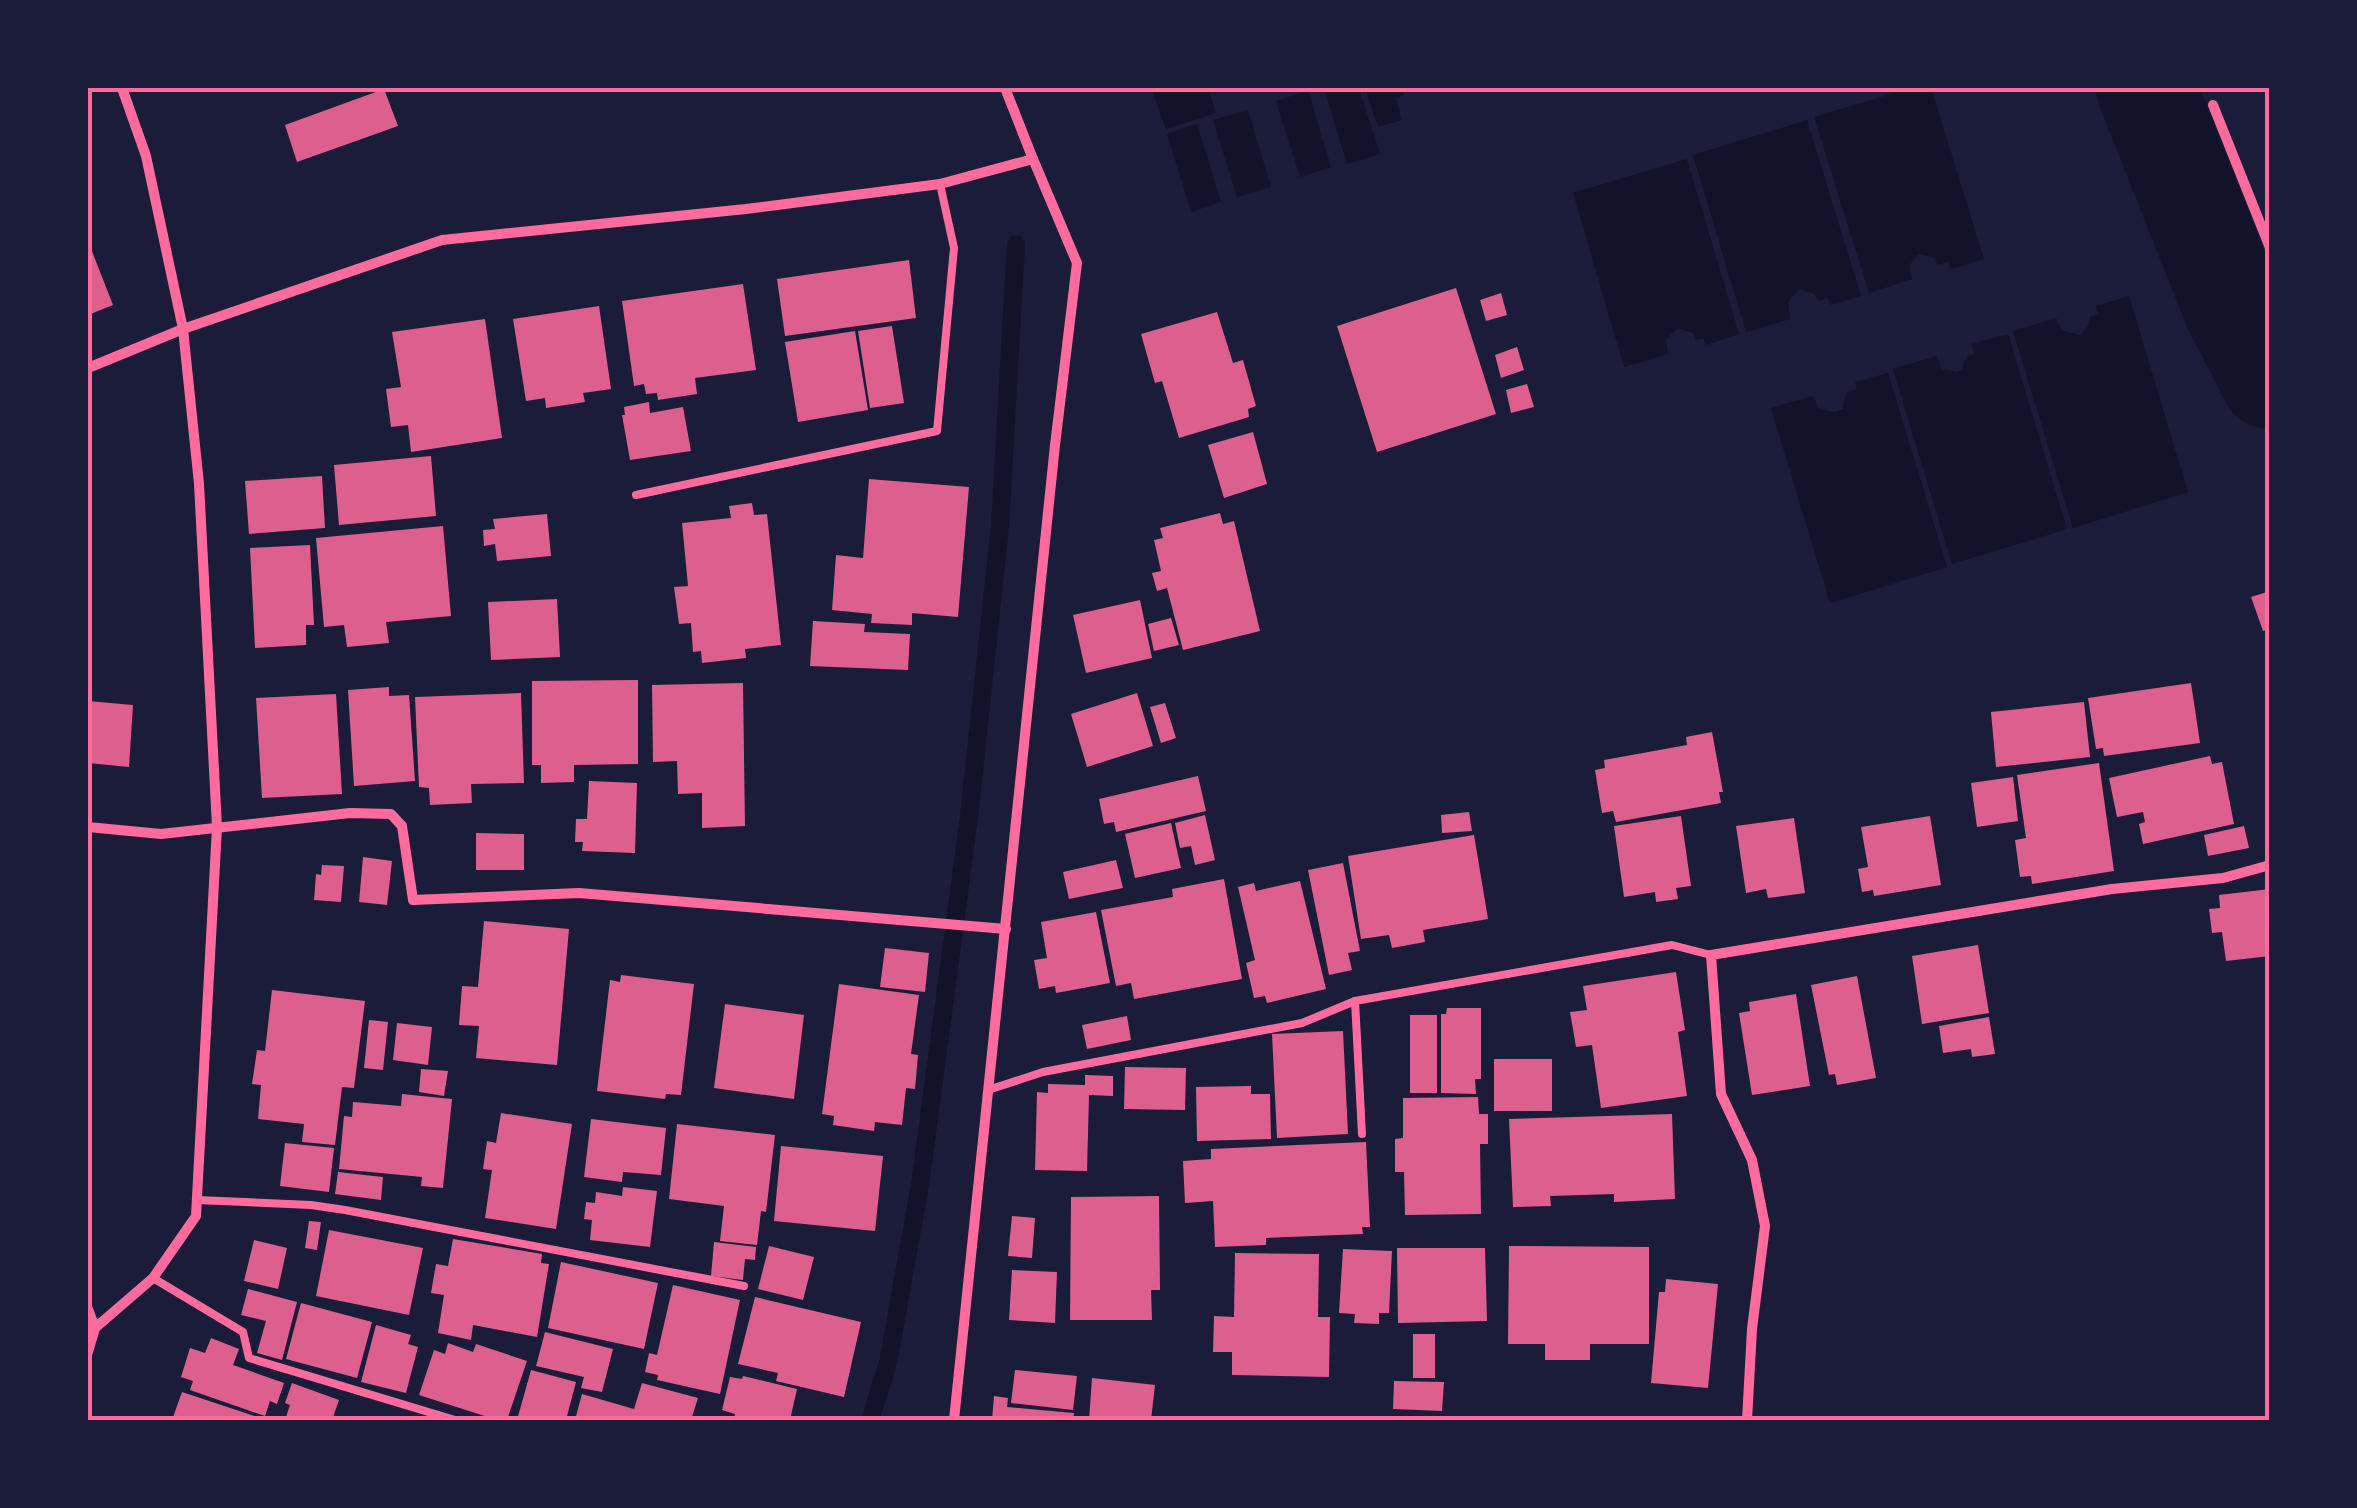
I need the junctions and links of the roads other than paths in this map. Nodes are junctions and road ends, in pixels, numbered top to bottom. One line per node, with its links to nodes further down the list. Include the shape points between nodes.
1 (122, 88): 7 (street, via 146,156)
2 (1006, 88): 4 (street)
3 (2213, 105): 6 (street)
4 (1032, 160): 5 (street); 13 (street, via 1077,262)
5 (940, 184): 7 (street, via 442,240); 9 (lane, via 954,248 937,431)
6 (2270, 248)
7 (183, 329): 8 (street); 11 (street, via 199,484)
8 (88, 368)
9 (636, 495)
10 (88, 826): 11 (street, via 162,834)
11 (217, 828): 13 (street, via 391,814 402,826 413,900 579,894); 18 (street)
12 (2270, 865): 14 (street, via 2223,878)
13 (1006, 929): 16 (street)
14 (1712, 955): 15 (lane, via 1672,946); 26 (street, via 1721,1094 1752,1160 1765,1226)
15 (1355, 1001): 16 (lane, via 1302,1023 1042,1072); 17 (lane)
16 (988, 1090): 25 (street)
17 (1362, 1134)
18 (196, 1200): 19 (street, via 196,1216); 20 (lane, via 345,1210)
19 (153, 1278): 22 (street); 24 (lane, via 242,1332 249,1358)
20 (744, 1286)
21 (88, 1309): 22 (street)
22 (95, 1328): 23 (street)
23 (88, 1352)
24 (455, 1420)
25 (954, 1420)
26 (1747, 1420)

